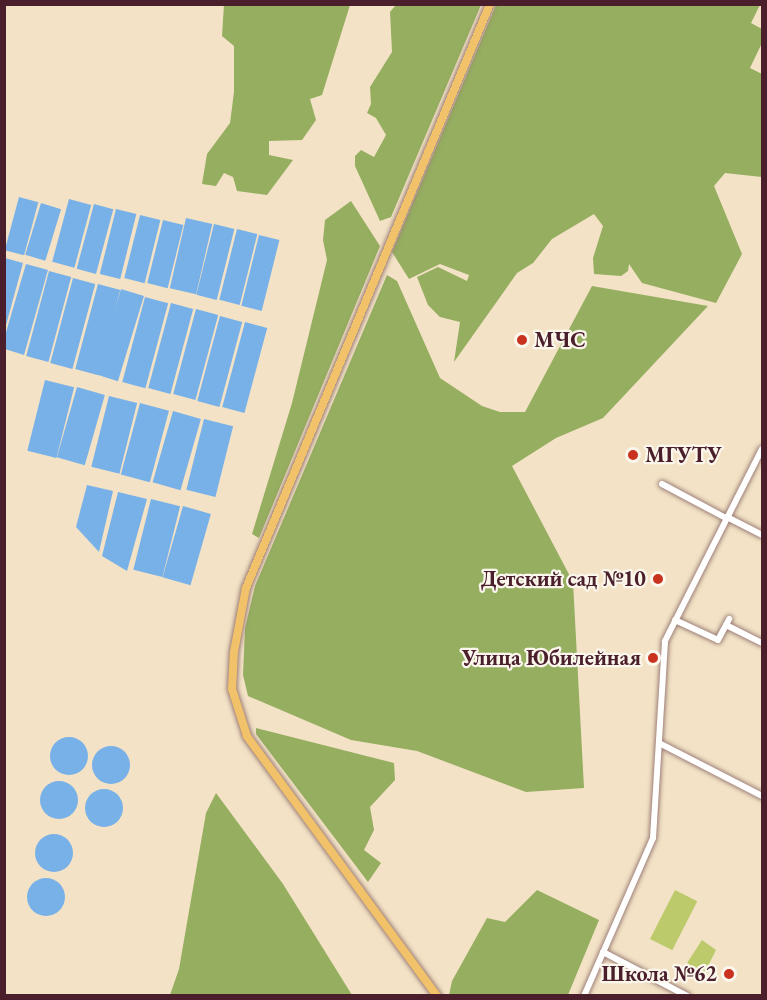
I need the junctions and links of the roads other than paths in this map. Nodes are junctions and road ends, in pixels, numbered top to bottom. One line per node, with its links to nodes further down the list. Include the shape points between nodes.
1 (490, 4): 11 (main road, via 250,578 234,652 232,690 247,736)
2 (762, 449): 4 (street)
3 (662, 484): 4 (street)
4 (727, 518): 5 (street); 6 (street)
5 (762, 536)
6 (675, 620): 7 (street, via 718,640 728,622); 8 (street, via 663,648)
7 (762, 643)
8 (661, 744): 9 (street); 10 (street, via 653,838)
9 (762, 796)
10 (603, 952): 12 (street); 13 (street)
11 (436, 996)
12 (584, 996)
13 (687, 996)

